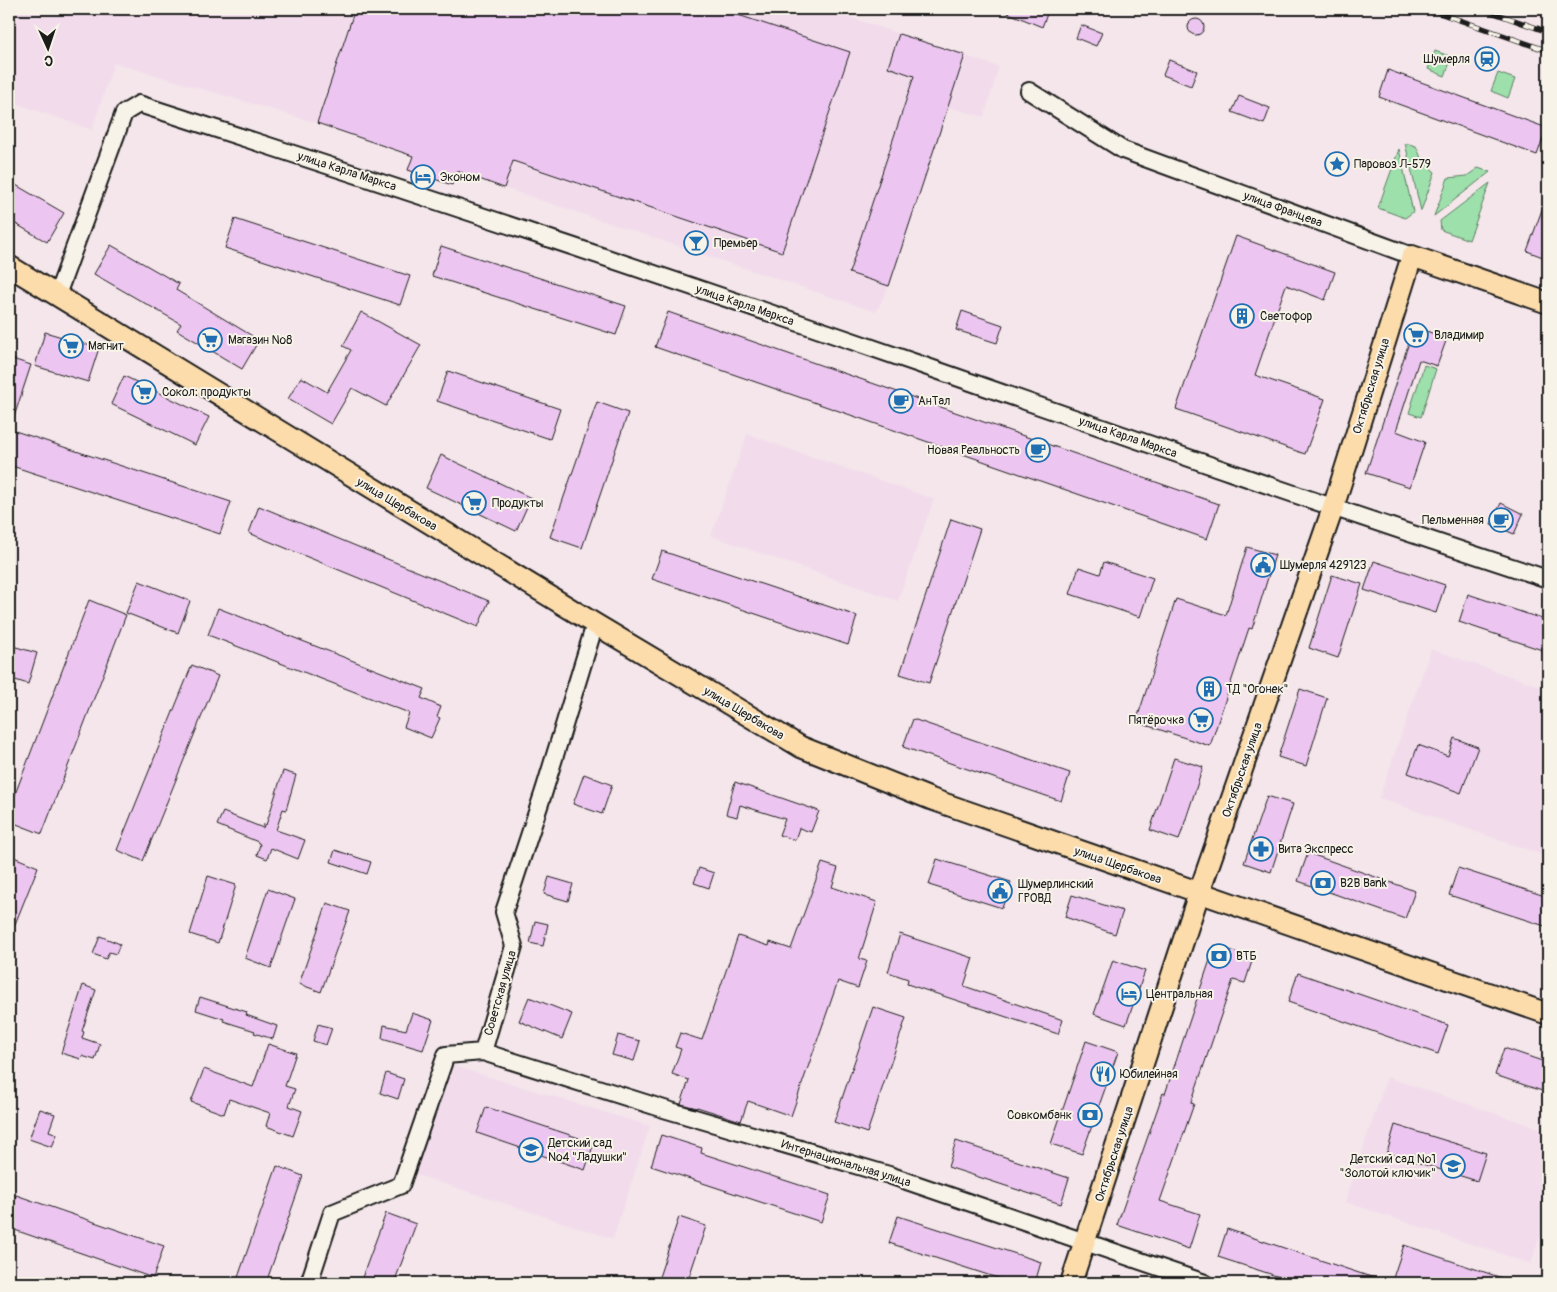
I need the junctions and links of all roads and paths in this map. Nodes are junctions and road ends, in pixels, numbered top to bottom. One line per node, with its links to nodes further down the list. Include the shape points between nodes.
1 (1029, 92): 2 (street, улица Францева, via 1123,150)
2 (1412, 256): 5 (main road, улица Францева); 6 (main road, Октябрьская улица)
3 (9, 266): 4 (main road, улица Щербакова)
4 (57, 295): 6 (street, улица Карла Маркса, via 124,113 139,104 451,205); 8 (main road, улица Щербакова)
5 (1548, 303)
6 (1333, 508): 7 (street, улица Карла Маркса); 9 (main road, Октябрьская улица)
7 (1548, 579)
8 (595, 624): 9 (main road, улица Щербакова, via 801,747 931,798); 11 (street, Советская улица, via 504,912 514,946)
9 (1199, 893): 10 (main road, улица Щербакова); 12 (main road, Октябрьская улица)
10 (1548, 1014)
11 (484, 1052): 12 (street, Интернациональная улица, via 888,1175); 13 (street, Советская улица, via 446,1055 401,1185 332,1213)
12 (1085, 1243): 14 (main road, Октябрьская улица); 15 (street, Интернациональная улица)
13 (309, 1283)
14 (1071, 1283)
15 (1205, 1283)

